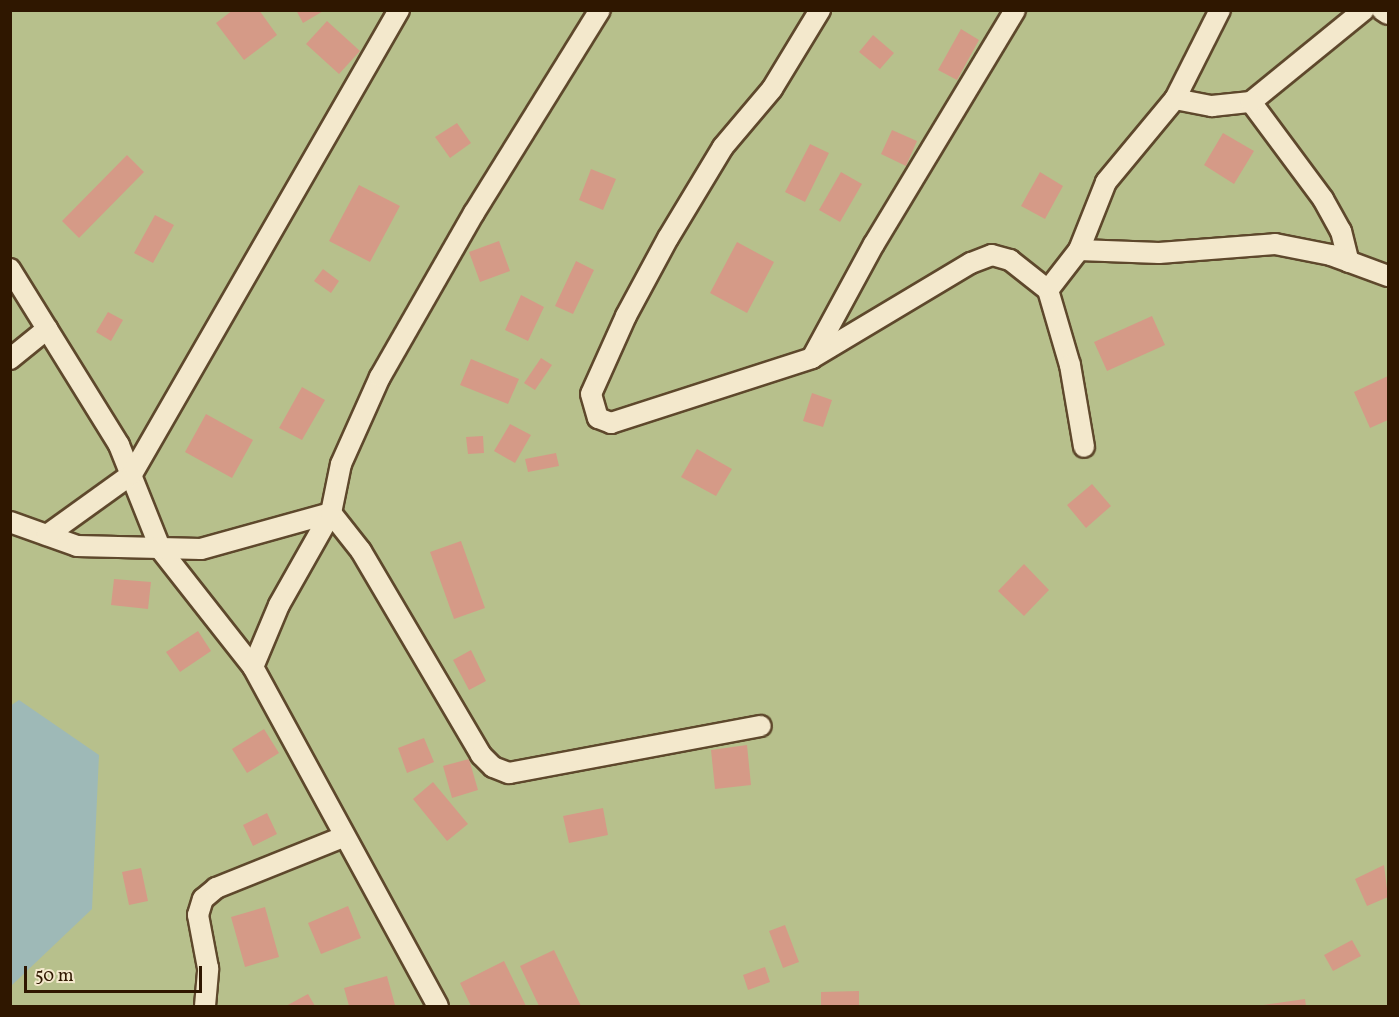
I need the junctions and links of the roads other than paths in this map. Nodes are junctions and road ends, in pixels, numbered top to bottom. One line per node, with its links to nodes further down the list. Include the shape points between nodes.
1 (399, 10): 20 (street)
2 (600, 10): 21 (street, via 412,316 341,464)
3 (820, 10): 17 (street, via 772,89 723,147 685,209 626,316 591,394 592,408 598,418 611,423)
4 (1015, 10): 17 (street, via 879,235)
5 (1220, 10): 9 (street)
6 (1364, 10): 10 (street)
7 (1382, 10): 8 (street)
8 (1389, 14)
9 (1175, 99): 10 (street, via 1212,106); 11 (street, via 1106,182)
10 (1251, 102): 12 (street, via 1323,199 1341,231)
11 (1079, 250): 12 (street, via 1159,253 1275,244); 15 (street)
12 (1349, 262): 14 (street)
13 (10, 269): 16 (street)
14 (1389, 276)
15 (1048, 290): 17 (street, via 1010,260 992,255 971,263); 19 (street, via 1070,365)
16 (47, 329): 18 (street); 20 (street, via 101,413)
17 (812, 358)
18 (10, 359)
19 (1084, 447)
20 (132, 474): 23 (street); 24 (street)
21 (331, 513): 24 (street, via 201,549); 25 (street, via 284,595); 26 (street, via 361,551 481,755 493,767 509,773)
22 (10, 522): 23 (street)
23 (47, 535): 24 (street, via 77,546)
24 (161, 550): 25 (street)
25 (253, 667): 27 (street)
26 (761, 726)
27 (344, 837): 28 (street, via 216,888 204,899 198,915 208,968); 29 (street)
28 (205, 1006)
29 (438, 1006)

